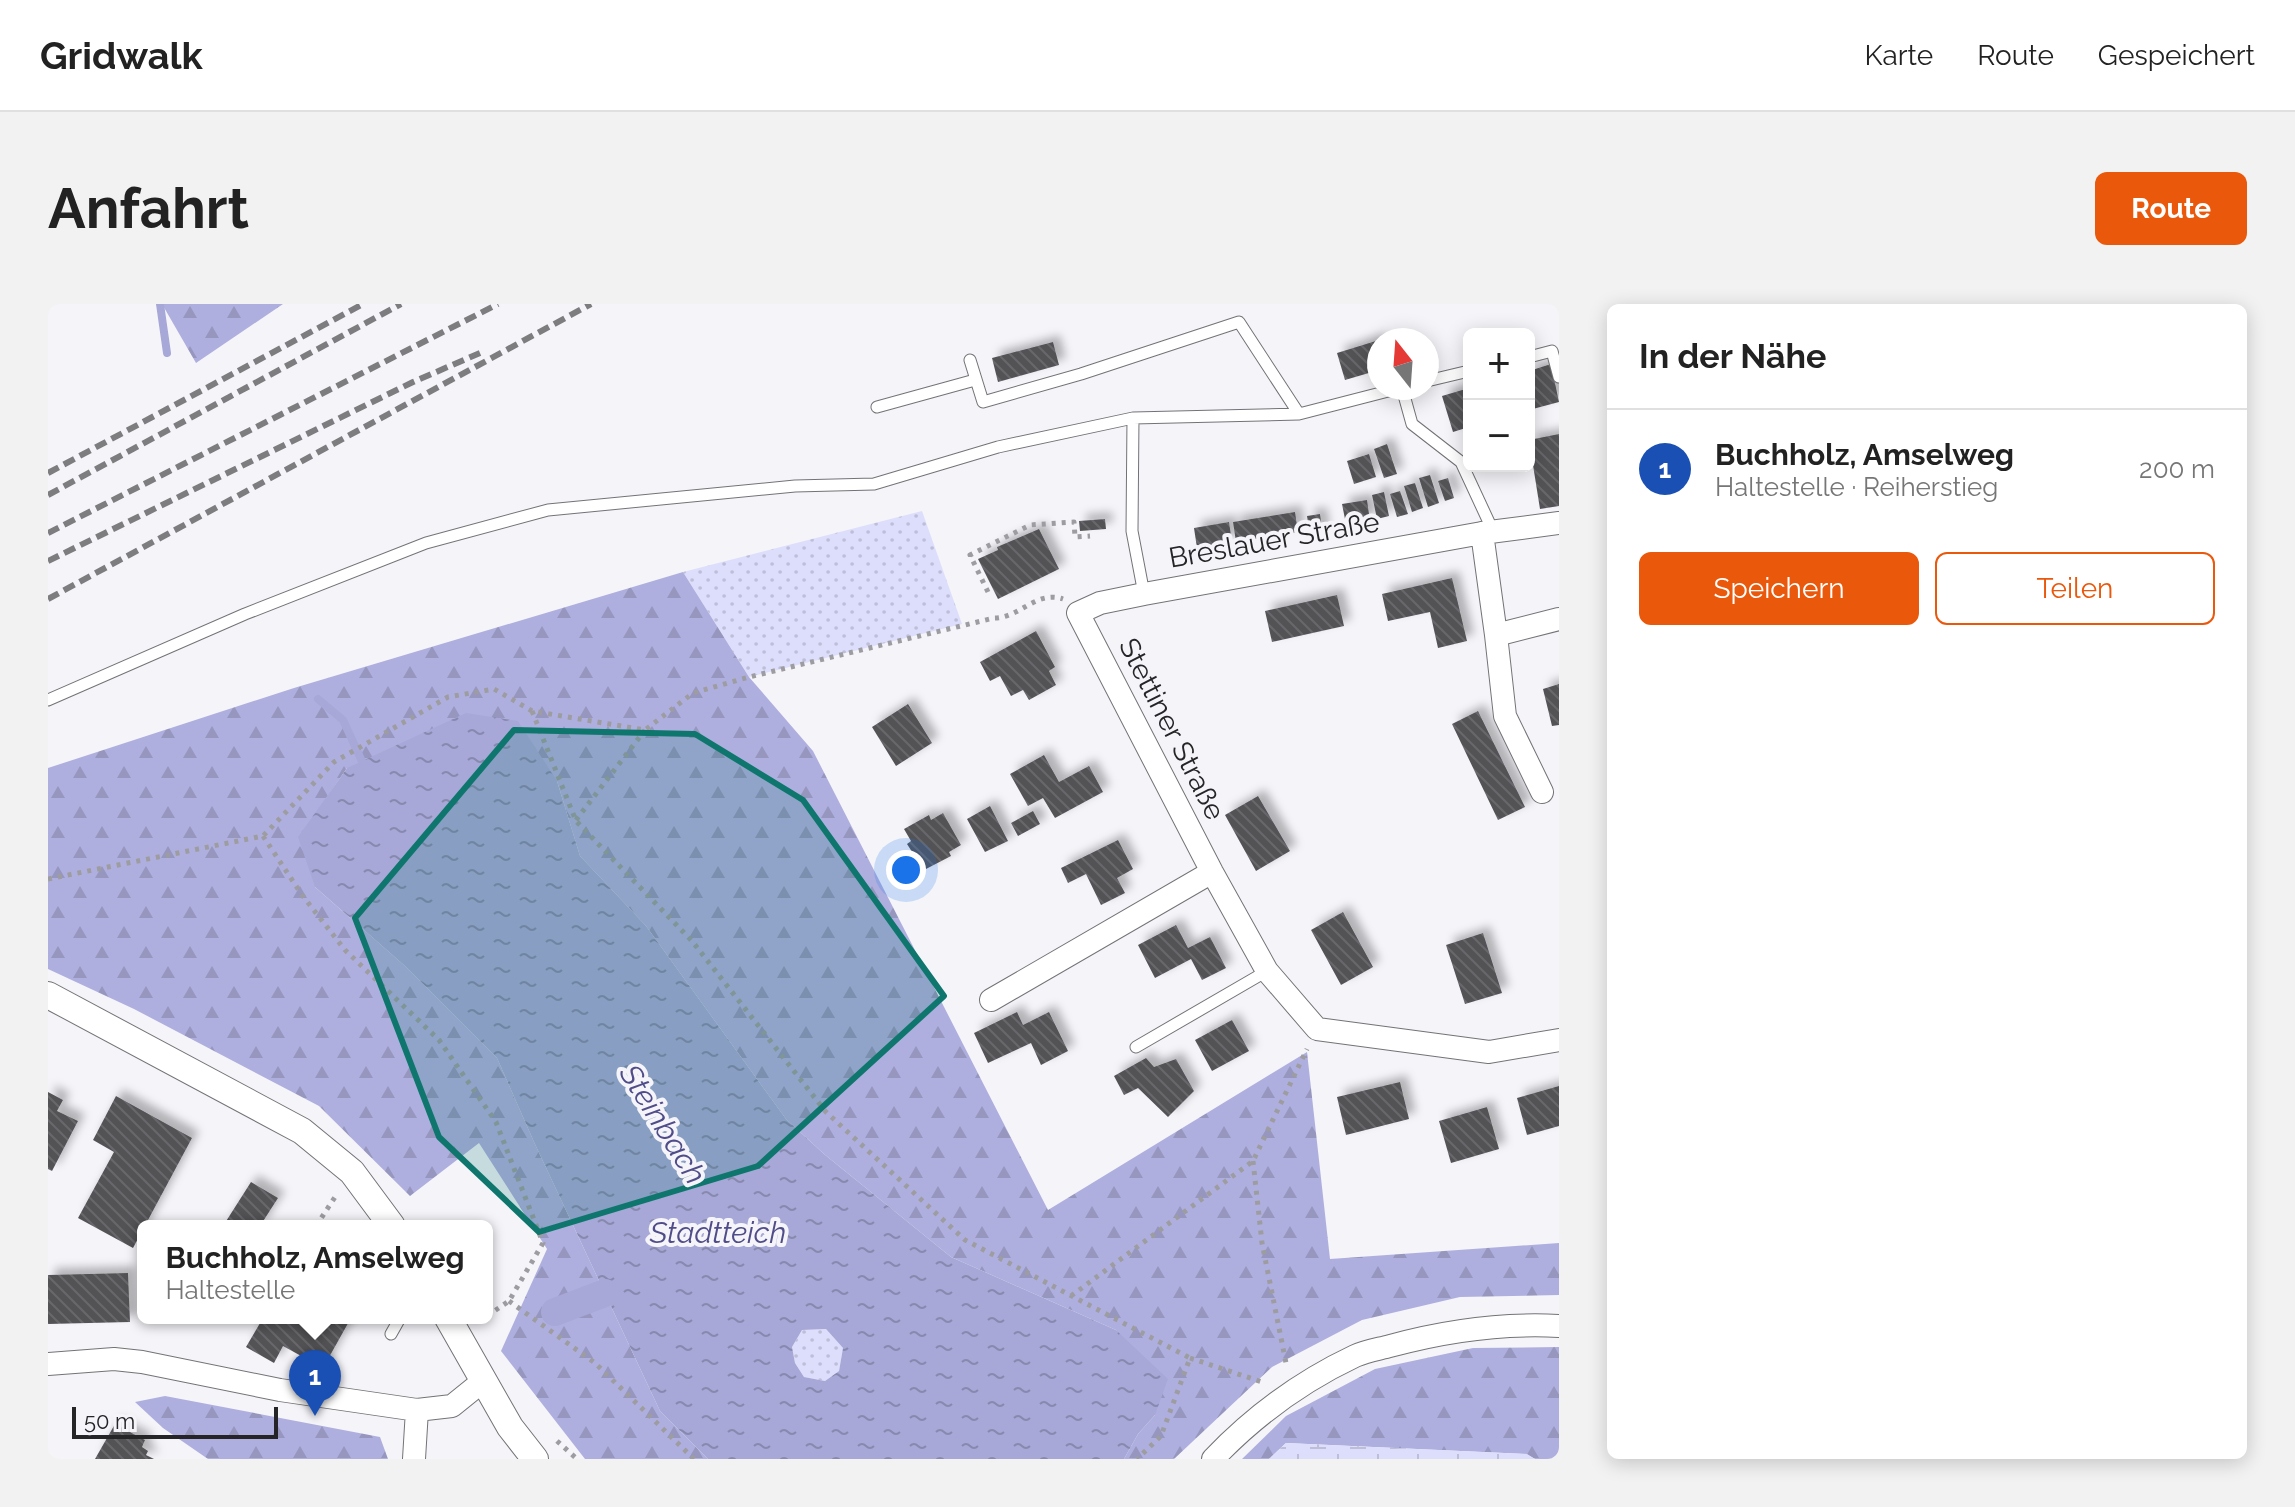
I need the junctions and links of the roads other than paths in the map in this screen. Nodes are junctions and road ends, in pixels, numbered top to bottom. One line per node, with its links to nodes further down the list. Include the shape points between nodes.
1 (1535, 355): 4 (lane, via 1552,351)
2 (970, 360): 6 (lane)
3 (1463, 372): 5 (lane)
4 (1559, 377)
5 (1439, 378)
6 (975, 380): 9 (lane); 10 (lane, via 983,402 1239,322)
7 (1367, 397): 10 (lane)
8 (1405, 400): 13 (lane, via 1412,424 1461,462)
9 (877, 407)
10 (1299, 414): 11 (lane)
11 (1133, 418): 14 (lane, via 1132,531); 18 (lane, via 998,447 874,484 795,486 548,510 426,543)
12 (1559, 523): 13 (street, Breslauer Straße)
13 (1487, 532): 14 (street, Breslauer Straße); 17 (street)
14 (1144, 594): 15 (street, Breslauer Straße)
15 (1078, 613): 20 (street, Stettiner Straße)
16 (1559, 619): 17 (street)
17 (1496, 635): 19 (street, via 1505,716)
18 (48, 700)
19 (1542, 792)
20 (1212, 872): 21 (street, Stettiner Straße); 23 (street)
21 (1267, 971): 24 (street, Stettiner Straße, via 1317,1029 1489,1052); 25 (lane)
22 (48, 995): 26 (street, via 302,1131 352,1172)
23 (991, 1000)
24 (1559, 1040)
25 (1136, 1047)
26 (388, 1220)
27 (397, 1324): 30 (lane)
28 (451, 1324): 32 (street)
29 (1559, 1326): 36 (street, via 1433,1334 1357,1355 1292,1392)
30 (391, 1334)
31 (48, 1364): 33 (street, via 142,1362)
32 (483, 1381): 33 (street, via 452,1406); 35 (street)
33 (417, 1410): 34 (street)
34 (414, 1459)
35 (535, 1459)
36 (1213, 1459)

